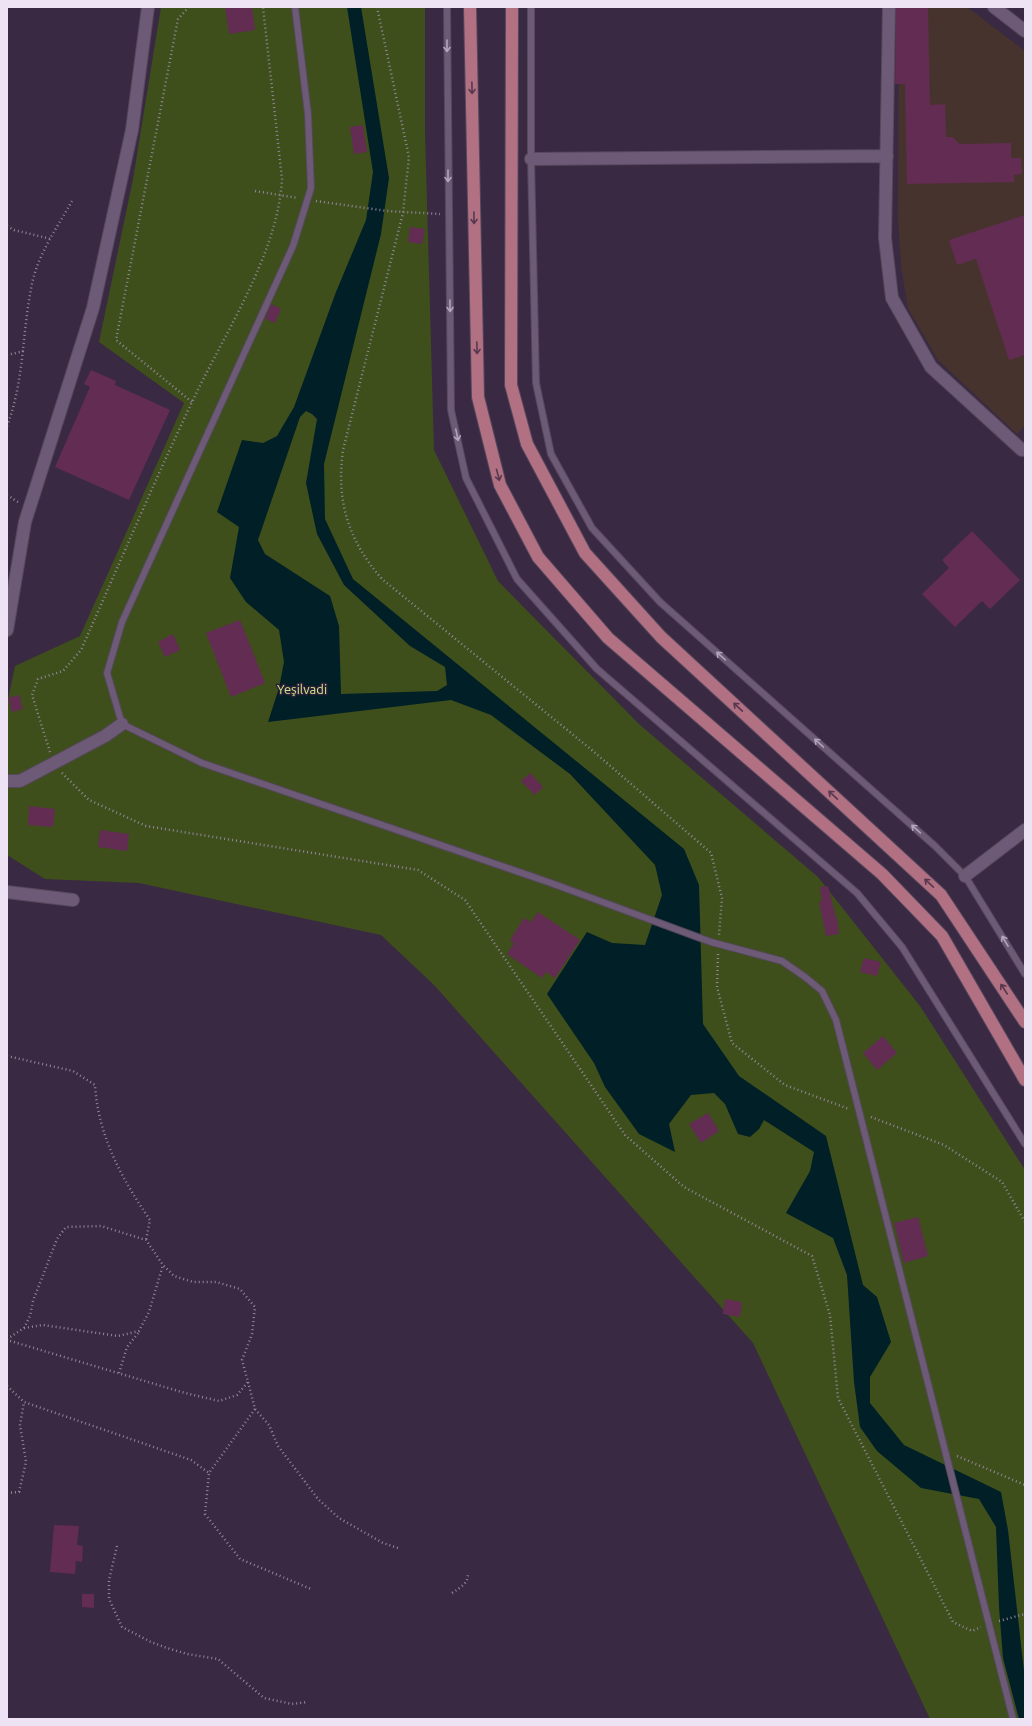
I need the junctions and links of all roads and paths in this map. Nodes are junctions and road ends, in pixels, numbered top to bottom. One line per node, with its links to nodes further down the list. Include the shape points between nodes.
1 (148, 7): 26 (street, via 132,130 93,308 25,522)
2 (189, 7): 23 (path, via 178,19 116,340)
3 (263, 7): 23 (path, via 282,179 281,195 277,216 255,278)
4 (295, 7): 27 (lane, via 308,114 311,188 309,200 294,246 122,622 107,673)
5 (376, 7): 17 (path, via 409,157)
6 (447, 7): 18 (lane, one-way to 18)
7 (470, 7): 38 (main road, one-way to 38, via 478,398 500,485 538,557 608,638 882,874 942,936)
8 (512, 7): 36 (main road, one-way to 8, via 941,894 661,637 585,553 527,444 512,385)
9 (531, 7): 14 (lane)
10 (889, 7): 13 (street)
11 (994, 7): 12 (street)
12 (1025, 31)
13 (887, 156): 14 (street); 25 (street, via 885,238 892,298 931,366)
14 (531, 159): 31 (lane, one-way to 14, via 936,846 660,602 592,528 551,454 536,383)
15 (72, 201): 20 (path)
16 (366, 209): 17 (path)
17 (404, 213): 18 (path); 34 (path, via 343,450 341,486 344,509 353,537 382,579 593,751 711,853 722,898)
18 (449, 214): 40 (lane, one-way to 40, via 451,410 466,478 517,580 597,669 857,893 902,947)
19 (7, 226): 20 (path)
20 (51, 239): 21 (path, via 31,288)
21 (24, 351): 22 (path); 24 (path, via 14,409)
22 (7, 355)
23 (192, 402): 28 (path, via 81,650 63,671 38,679 32,695)
24 (7, 426)
25 (1024, 450)
26 (7, 630)
27 (122, 724): 28 (street); 34 (lane, via 202,763)
28 (53, 764): 29 (street, via 20,781); 62 (path, via 89,800 146,826 418,870 465,900 625,1135 684,1187 812,1256 830,1315 838,1398 953,1622 972,1631)
29 (7, 781)
30 (1025, 830): 31 (street)
31 (965, 876): 35 (lane, one-way to 31)
32 (7, 892): 33 (street)
33 (73, 900)
34 (718, 944): 39 (lane, via 782,961 822,991 836,1020); 39 (path, via 717,988 732,1043 785,1085)
35 (1025, 974)
36 (1025, 1022)
37 (7, 1056): 42 (path, via 73,1071 95,1085 96,1106 109,1149 126,1185 150,1220)
38 (1025, 1080)
39 (860, 1113): 41 (path, via 944,1145 1002,1182); 52 (lane)
40 (1025, 1144)
41 (1025, 1222)
42 (146, 1240): 43 (path); 44 (path, via 101,1226 66,1227 57,1239)
43 (163, 1265): 45 (path, via 149,1312); 48 (path, via 174,1276 193,1282 216,1282 240,1289 255,1307 252,1334 242,1360)
44 (24, 1328): 45 (path, via 43,1325 118,1336); 46 (path)
45 (139, 1331): 47 (path, via 127,1347)
46 (7, 1339): 47 (path)
47 (119, 1373): 48 (path, via 219,1401 237,1394)
48 (248, 1382): 51 (path)
49 (7, 1386): 50 (path)
50 (24, 1402): 53 (path, via 191,1460); 55 (path, via 20,1425 26,1462 19,1492)
51 (255, 1409): 53 (path); 57 (path, via 269,1425 278,1446 318,1499 339,1518 383,1543)
52 (945, 1451): 54 (path); 62 (lane)
53 (209, 1473): 59 (path, via 205,1514 240,1559)
54 (1025, 1485)
55 (7, 1493)
56 (117, 1546): 63 (path, via 109,1580 109,1599 122,1627 166,1648 218,1659 264,1698 292,1704)
57 (398, 1548)
58 (468, 1573): 60 (path, via 465,1585)
59 (311, 1589)
60 (452, 1593)
61 (1025, 1614): 62 (path)
62 (989, 1624): 64 (lane)
63 (308, 1702)
64 (1013, 1719)

